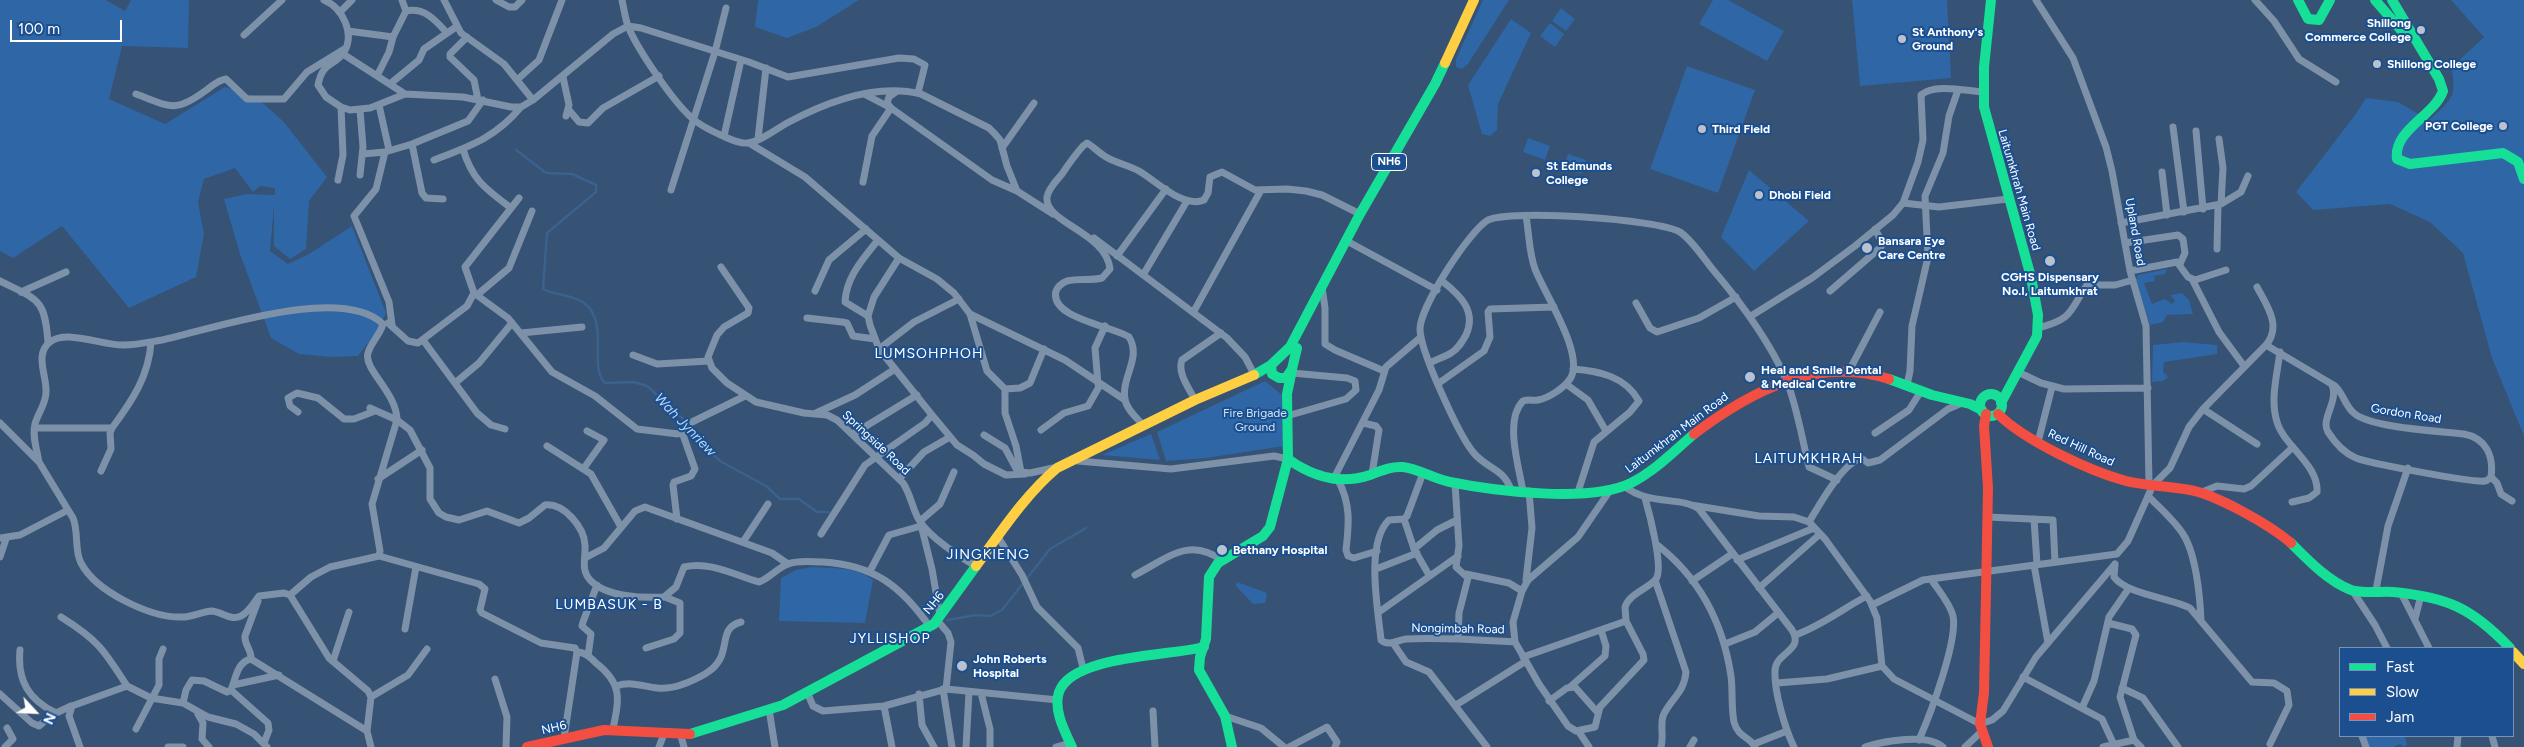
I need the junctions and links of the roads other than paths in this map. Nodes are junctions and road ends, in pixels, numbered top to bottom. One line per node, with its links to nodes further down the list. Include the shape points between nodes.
1 (282, 0): 25 (street)
2 (324, 0): 20 (street)
3 (352, 0): 20 (street)
4 (402, 0): 19 (street)
5 (444, 0): 22 (street)
6 (496, 0): 7 (street, via 509,7 515,7)
7 (522, 0)
8 (562, 0): 36 (street, via 539,60)
9 (622, 0): 21 (street)
10 (1474, 0): 88 (main road, NH6 / NH6, via 1435,84)
11 (1991, 0): 41 (main road, Laitumkhrah Main Road)
12 (2036, 0): 92 (street, Upland Road, via 2073,58 2106,147)
13 (2255, 0): 37 (street, via 2274,21 2299,59)
14 (2298, 0): 15 (main road, via 2308,19 2314,21 2319,20)
15 (2330, 0)
16 (2375, 0): 30 (main road)
17 (2392, 0): 30 (main road)
18 (726, 8): 29 (street)
19 (406, 11): 24 (street, via 425,13); 26 (street)
20 (340, 12): 23 (street)
21 (628, 26): 29 (street); 34 (street, via 601,43); 35 (street)
22 (456, 27): 24 (street); 27 (street)
23 (348, 31): 26 (street); 28 (street)
24 (447, 33): 38 (street, via 424,49 419,60)
25 (244, 35)
26 (393, 37): 33 (street)
27 (467, 37): 36 (street, via 504,64); 46 (street, via 450,57 474,80)
28 (345, 51): 33 (street); 42 (street, via 307,72 289,95 278,100 246,99 226,79 184,106 169,106); 50 (street, via 324,68 318,85 326,97)
29 (715, 52): 31 (street); 54 (street)
30 (2424, 56): 70 (main road, via 2441,84 2442,94 2436,106 2400,141 2395,154 2397,159 2410,164 2503,153 2519,162)
31 (741, 60): 32 (street); 57 (street)
32 (766, 68): 45 (street, via 788,78 861,62 914,59 925,65); 58 (street)
33 (377, 76): 38 (street)
34 (562, 76): 35 (street, via 568,113 579,122 588,123 603,108); 47 (street)
35 (659, 76): 54 (street)
36 (518, 79): 47 (street)
37 (2336, 82)
38 (390, 84): 43 (street)
39 (1958, 90): 41 (street); 81 (street, via 1926,91 1921,95 1923,140); 83 (street, via 1949,116 1943,152 1925,196)
40 (896, 92): 44 (street); 45 (street); 52 (street, via 887,100)
41 (1984, 92): 79 (main road, Laitumkhrah Main Road, via 1986,120)
42 (136, 94)
43 (405, 94): 46 (street); 49 (street)
44 (864, 94): 52 (street); 58 (street, via 812,110)
45 (918, 94): 62 (street, via 989,128 1000,140)
46 (480, 100): 51 (street); 61 (street, via 468,121)
47 (533, 100): 51 (street)
48 (1034, 103): 62 (street)
49 (379, 104): 53 (street); 64 (street)
50 (341, 107): 53 (street); 71 (street, via 343,155)
51 (521, 107): 63 (street, via 496,132)
52 (891, 108): 72 (street, via 872,136); 75 (street, via 992,180)
53 (360, 110): 65 (street)
54 (694, 120): 57 (street); 74 (street)
55 (2173, 127): 87 (street)
56 (2196, 131): 85 (street)
57 (724, 136): 60 (street, via 744,144)
58 (758, 139): 60 (street)
59 (2219, 139): 82 (street, via 2223,168)
60 (750, 143): 93 (street, via 805,177)
61 (412, 144): 64 (street); 78 (street, via 422,193 426,198)
62 (1002, 148): 75 (street)
63 (462, 149): 66 (street); 84 (street, via 477,180)
64 (387, 151): 65 (street); 131 (street, via 374,191 356,212 354,220 389,302)
65 (363, 154): 68 (street)
66 (434, 160)
67 (2162, 172): 89 (street)
68 (360, 175)
69 (2248, 176): 82 (street, via 2241,192)
70 (2524, 179)
71 (338, 180)
72 (863, 182)
73 (1166, 189): 80 (street); 90 (street, via 1087,143 1049,191 1048,206); 100 (street)
74 (671, 190)
75 (1017, 191): 90 (street)
76 (1260, 192): 80 (street, via 1222,172 1210,177 1204,200); 88 (street, via 1306,191 1322,195); 123 (street)
77 (519, 198): 84 (street)
78 (443, 199)
79 (2008, 199): 83 (street); 134 (main road, Laitumkhrah Main Road, via 2036,302)
80 (1187, 201): 107 (street)
81 (1903, 203): 83 (street); 94 (street)
82 (2220, 205): 85 (street); 99 (street)
83 (1924, 207): 164 (street, via 1928,257 1913,319)
84 (511, 208): 118 (street, via 465,266)
85 (2203, 209): 87 (street)
86 (532, 211): 118 (street, via 509,268)
87 (2184, 212): 89 (street)
88 (1360, 214): 97 (main road, NH6 / NH6)
89 (2167, 215): 92 (street)
90 (1055, 216): 95 (street)
91 (1526, 216): 111 (street, via 1496,218 1484,223 1455,257); 119 (street, via 1638,221 1672,229 1683,235); 122 (street, via 1534,268)
92 (2121, 223): 98 (street, Upland Road)
93 (866, 229): 96 (street); 115 (street, via 829,260)
94 (1875, 229): 116 (street, via 1882,242 1881,247); 127 (street, via 1812,278)
95 (1087, 235): 100 (street); 132 (street, via 1106,256 1110,269 1108,274 1102,278 1060,284 1056,300 1064,312)
96 (878, 240): 101 (street); 126 (street, via 851,276 845,297 845,302)
97 (1346, 240): 112 (main road, NH6 / NH6); 114 (street)
98 (2125, 243): 102 (street, via 2178,235 2183,239 2185,254); 105 (street, Upland Road)
99 (2217, 249)
100 (1118, 256): 107 (street)
101 (899, 258): 120 (street, via 942,283); 126 (street, via 874,297)
102 (2180, 264): 105 (street, via 2174,262); 108 (street)
103 (721, 267): 148 (street, via 749,308 748,313 724,326 717,335)
104 (2226, 270): 108 (street, via 2199,280)
105 (2130, 271): 109 (street, Upland Road)
106 (66, 272): 117 (street)
107 (1143, 275): 123 (street)
108 (2192, 279): 150 (street, via 2219,332)
109 (2133, 280): 134 (street, via 2115,286 2087,285 2072,312 2063,320); 167 (street, Upland Road, via 2146,326)
110 (0, 281): 117 (street)
111 (1442, 281): 114 (street); 149 (street, via 1468,308 1468,332 1458,348)
112 (1321, 284): 144 (main road, NH6 / NH6); 154 (street, via 1325,344)
113 (2257, 287): 142 (street, via 2273,322 2273,338)
114 (1437, 290): 137 (street, via 1421,321)
115 (815, 291)
116 (1830, 291)
117 (21, 292): 141 (street, via 41,304 47,321)
118 (476, 294): 129 (street); 139 (street, via 467,306)
119 (1736, 297): 121 (street, via 1698,318 1657,332 1650,328); 127 (street)
120 (959, 299): 125 (street); 145 (street, via 914,322)
121 (1636, 303)
122 (1554, 307): 152 (street, via 1572,354); 161 (street, via 1490,309 1487,346 1479,356)
123 (1194, 311): 136 (street)
124 (1880, 312): 155 (street)
125 (970, 314): 143 (street); 168 (street, via 987,371)
126 (868, 316): 138 (street)
127 (1751, 316): 159 (street)
128 (807, 318): 138 (street, via 847,323 853,336)
129 (512, 323): 135 (street); 160 (street, via 479,363)
130 (383, 324): 131 (street); 140 (street, via 358,312 308,309 237,320); 185 (street, via 368,352 368,360 395,404)
131 (392, 325): 139 (street, via 408,342)
132 (1105, 326): 163 (street, via 1096,348); 174 (street, via 1129,337 1134,346)
133 (582, 327): 135 (street)
134 (2038, 328): 158 (main road, Laitumkhrah Main Road)
135 (521, 333): 239 (street, via 552,372 595,396 638,429 678,434 684,430 695,469 691,476 673,484)
136 (1221, 333): 157 (street, via 1240,350); 175 (street, via 1182,360 1180,372)
137 (1421, 337): 149 (street); 154 (street, via 1390,362)
138 (875, 339): 145 (street)
139 (423, 340): 160 (street)
140 (151, 342): 141 (street, via 123,346 70,337); 191 (street, via 147,370)
141 (48, 343): 190 (street, via 42,356 46,392)
142 (2266, 345): 146 (street, Gordon Road); 150 (street)
143 (1044, 349): 163 (street); 168 (street, via 1030,383 1020,388)
144 (1294, 349): 153 (main road, NH6); 156 (main road, NH6)
145 (879, 350): 151 (street)
146 (2280, 352): 165 (street, Gordon Road); 203 (street, via 2275,412 2277,424)
147 (633, 355): 148 (street, via 656,364)
148 (709, 361): 173 (street, Springside Road, via 720,377)
149 (1430, 362): 161 (street)
150 (2244, 366): 178 (street)
151 (895, 369): 172 (street); 181 (street, via 856,395)
152 (1573, 369): 162 (street); 195 (street, via 1613,376 1636,397 1636,406)
153 (1292, 371): 156 (main road, NH6, via 1286,378); 170 (main road); 184 (street, via 1347,378 1355,381 1356,390 1346,399)
154 (1384, 371): 187 (street, via 1379,390)
155 (1850, 371): 159 (main road, Laitumkhrah Main Road); 164 (main road, Laitumkhrah Main Road, via 1882,376)
156 (1274, 373): 157 (main road, NH6 / NH6); 170 (main road)
157 (1256, 374): 175 (main road, NH6 / NH6)
158 (2015, 376): 166 (street); 171 (main road); 177 (main road, Laitumkhrah Main Road)
159 (1786, 380): 221 (street, via 1809,467); 224 (main road, Laitumkhrah Main Road, via 1757,391 1730,408)
160 (455, 383): 192 (street, via 484,420)
161 (1439, 383): 226 (street, via 1472,451 1504,475)
162 (1566, 384): 195 (street, via 1588,400); 227 (street, via 1543,398 1523,401 1515,414 1514,430)
163 (1099, 385): 174 (street); 193 (street, via 1088,406 1064,413)
164 (1907, 385): 169 (main road, Laitumkhrah Main Road)
165 (2332, 385): 211 (street, via 2335,396 2326,429 2343,450 2356,458); 217 (street, Gordon Road, via 2340,390 2354,414 2367,421 2464,434 2479,439 2487,450)
166 (2052, 387): 167 (street); 200 (street)
167 (2148, 388): 223 (street, Upland Road)
168 (1005, 389): 214 (street, via 1005,413)
169 (1921, 391): 176 (main road, Laitumkhrah Main Road); 196 (street, via 1909,410)
170 (1287, 394): 184 (main road)
171 (1986, 394): 176 (main road); 177 (main road, via 1996,395); 180 (main road, via 1980,404)
172 (917, 395): 183 (street); 197 (street)
173 (745, 396): 181 (street, Springside Road, via 804,413); 186 (street)
174 (1124, 400): 189 (street)
175 (1195, 400): 189 (main road, NH6 / NH6)
176 (1965, 403): 180 (main road, Laitumkhrah Main Road); 221 (street, via 1948,409 1880,460 1873,463 1857,459)
177 (2001, 403): 182 (main road)
178 (2203, 409): 201 (street); 223 (street, via 2189,427 2170,468)
179 (298, 412): 185 (street, via 290,406 288,398 298,392 318,398 344,419 354,419 373,409)
180 (1984, 412): 182 (main road, via 1994,417); 237 (main road)
181 (816, 413): 197 (street, Springside Road, via 837,420)
182 (1998, 414): 200 (main road, Red Hill Road, via 2012,428)
183 (932, 415): 199 (street); 205 (street)
184 (1287, 416): 206 (main road)
185 (397, 420): 204 (street, via 410,430); 218 (street)
186 (692, 422)
187 (1363, 422): 215 (street, via 1379,430); 220 (street)
188 (0, 423): 208 (street)
189 (1143, 425): 207 (main road, NH6 / NH6)
190 (35, 428): 191 (street); 208 (street)
191 (112, 428): 212 (street, via 111,449)
192 (504, 430)
193 (1041, 430)
194 (587, 431): 209 (street, via 604,440)
195 (1606, 432): 228 (street, via 1590,449)
196 (1875, 433)
197 (854, 434): 205 (street, Springside Road)
198 (984, 435): 214 (street, via 1006,448)
199 (950, 437): 214 (street, via 961,449 984,464 1006,475); 219 (street, via 924,452)
200 (2038, 442): 223 (main road, Red Hill Road, via 2126,481)
201 (2257, 444)
202 (547, 446): 209 (street)
203 (2293, 447): 229 (street, via 2251,486 2244,489 2217,486); 233 (street, via 2310,470 2317,492 2309,498)
204 (422, 450): 218 (street); 258 (street, via 430,468 430,499 439,513 459,520 487,511 519,523 545,505 552,505 565,511 579,528 585,544)
205 (876, 456): 219 (street, Springside Road); 245 (street, via 858,475)
206 (1288, 459): 207 (street, via 1274,456 1171,469); 220 (main road, Laitumkhrah Main Road, via 1308,472); 259 (main road, via 1267,532)
207 (1068, 460): 210 (main road, NH6 / NH6)
208 (40, 462): 236 (street)
209 (584, 468): 244 (street, via 596,481)
210 (1057, 468): 214 (street); 247 (main road, NH6 / NH6, via 1036,487)
211 (2408, 468): 217 (street, via 2485,481); 280 (street, via 2388,526)
212 (101, 471)
213 (954, 472): 242 (street, via 940,504)
214 (1022, 474)
215 (1372, 474): 216 (main road, Laitumkhrah Main Road, via 1398,467); 220 (main road, Laitumkhrah Main Road)
216 (1423, 474): 222 (main road, Laitumkhrah Main Road); 238 (street)
217 (2491, 477): 232 (street, via 2498,483 2501,494)
218 (378, 479): 254 (street, via 372,504 380,550)
219 (899, 479): 242 (street, Springside Road, via 907,489)
220 (1336, 480): 251 (street, via 1347,498 1349,510 1348,556 1354,558)
221 (1837, 480): 243 (street)
222 (1454, 483): 226 (main road, Laitumkhrah Main Road); 241 (street)
223 (2155, 485): 229 (main road, Red Hill Road); 230 (street)
224 (1624, 486): 225 (main road, Laitumkhrah Main Road); 231 (street)
225 (1611, 489): 228 (main road, Laitumkhrah Main Road); 275 (street, via 1578,537)
226 (1510, 490): 227 (main road, Laitumkhrah Main Road)
227 (1526, 491): 228 (main road, Laitumkhrah Main Road); 275 (street, via 1532,528)
228 (1578, 492)
229 (2202, 492): 279 (main road, Red Hill Road, via 2266,526 2317,568)
230 (2148, 496): 253 (street, via 2128,541); 294 (street, via 2186,541 2200,592)
231 (1645, 498): 235 (street); 250 (street)
232 (2512, 501)
233 (2292, 502)
234 (768, 504): 249 (street)
235 (1691, 505): 243 (street, via 1759,516 1794,517); 257 (street, via 1699,509)
236 (68, 510): 248 (street, via 20,535); 285 (street, via 76,527 78,554 85,569 107,589 138,608 157,615 188,617 210,611 232,618 243,615)
237 (1987, 517): 240 (street); 268 (main road)
238 (1404, 518): 251 (street, via 1389,520 1383,526); 252 (street)
239 (677, 519): 244 (street, via 641,507); 249 (street)
240 (2034, 519): 260 (street, via 2053,520); 262 (street)
241 (1457, 520): 252 (street, via 1437,530); 255 (street)
242 (920, 524): 265 (street, Springside Road, via 955,554); 267 (street, via 889,535); 295 (street, via 932,569)
243 (1811, 525): 246 (street); 257 (street)
244 (621, 527): 258 (street, via 604,548)
245 (821, 534)
246 (1820, 534): 277 (street); 286 (street)
247 (998, 537): 265 (main road, NH6 / NH6); 323 (street, via 1037,607 1078,648)
248 (3, 538): 256 (street)
249 (743, 542): 261 (street, via 780,557)
250 (1656, 544): 273 (street, via 1658,570); 274 (street, via 1676,560)
251 (1377, 551): 266 (street)
252 (1415, 551): 266 (street); 271 (street)
253 (2117, 554): 260 (street); 263 (street)
254 (378, 556): 264 (street); 283 (street, via 330,567)
255 (1458, 556): 269 (street, via 1456,567); 271 (street)
256 (0, 557)
257 (1734, 557): 274 (street); 277 (street)
258 (585, 558): 276 (street, via 586,574)
259 (1223, 560): 270 (street, via 1203,549 1183,550); 307 (main road, via 1210,577)
260 (2055, 562): 262 (street)
261 (788, 564): 267 (street, via 841,563); 287 (street, via 759,582 703,565 684,567 676,587)
262 (2036, 564): 268 (street); 305 (street)
263 (2115, 564): 278 (street, via 2114,577); 305 (street)
264 (416, 567): 299 (street); 315 (street, via 483,586 482,613 541,643 572,647)
265 (977, 567): 295 (main road, NH6 / NH6)
266 (1376, 569): 290 (street)
267 (870, 571): 295 (street)
268 (1986, 572): 272 (street); 356 (main road, via 1984,694)
269 (1466, 574): 281 (street, via 1509,583); 302 (street, via 1468,584 1459,613)
270 (1135, 575)
271 (1429, 575): 290 (street)
272 (1931, 579): 288 (street, via 1913,584 1899,594); 343 (street, via 1954,620)
273 (1655, 580): 296 (street, via 1626,602); 397 (street, via 1686,672 1683,687 1662,718)
274 (1692, 581): 306 (street, via 1710,606)
275 (1525, 584): 281 (street)
276 (597, 585): 287 (street, via 622,593); 317 (street, via 582,626 591,634)
277 (1759, 588): 291 (street)
278 (2129, 588): 294 (street, via 2182,604); 298 (street)
279 (2352, 590): 280 (main road); 308 (street)
280 (2376, 590): 282 (main road)
281 (1522, 591): 303 (street, via 1513,622)
282 (2402, 593): 284 (main road); 293 (street)
283 (290, 595): 285 (street); 320 (street)
284 (2421, 595): 293 (street); 310 (main road, via 2436,597 2474,615)
285 (259, 596): 318 (street, via 244,640)
286 (1867, 596): 288 (street); 301 (street, via 1815,628)
287 (664, 597): 311 (street, via 680,603 680,633 674,639)
288 (1872, 605): 322 (street, via 1878,625)
289 (349, 612): 320 (street)
290 (1378, 612): 304 (street, via 1381,640)
291 (1778, 613): 301 (street); 306 (street, via 1755,632)
292 (61, 617): 328 (street, via 99,644)
293 (2415, 619): 309 (street)
294 (2201, 620): 367 (street, via 2252,682 2274,683 2288,692 2289,706)
295 (936, 621): 333 (street, via 952,642); 334 (main road, NH6 / NH6)
296 (1626, 621): 300 (street); 353 (street, via 1644,660)
297 (741, 622): 329 (street, via 727,630 720,660 696,679 665,688 627,683)
298 (2108, 623): 332 (street, via 2132,629 2136,635); 348 (street, via 2094,681)
299 (405, 629)
300 (1601, 630): 319 (street); 331 (street, via 1606,646 1605,656)
301 (1795, 635): 327 (street, via 1795,646 1776,666)
302 (1458, 639): 303 (street, Nongimbah Road); 304 (street, Nongimbah Road, via 1404,639)
303 (1515, 642): 319 (street)
304 (1393, 643): 345 (street, via 1406,662 1429,672)
305 (2048, 643): 325 (street)
306 (1725, 644): 370 (street, via 1734,723 1744,739)
307 (1204, 647): 323 (main road); 354 (main road, via 1199,670)
308 (2386, 647)
309 (2429, 647)
310 (2509, 647)
311 (646, 648)
312 (163, 649): 340 (street, via 159,659 159,685)
313 (427, 649): 339 (street, via 408,675)
314 (20, 650): 352 (street, via 20,674 24,686 35,700)
315 (576, 652): 317 (street); 364 (street)
316 (2514, 653): 321 (main road)
317 (588, 656): 329 (street, via 608,673)
318 (251, 659): 324 (street); 330 (street, via 240,667)
319 (1525, 659): 342 (street); 345 (street)
320 (333, 661): 339 (street, via 364,686)
321 (2524, 664)
322 (1882, 666): 327 (street, via 1827,679); 343 (street, via 1894,679)
323 (1083, 668): 341 (main road, via 1064,681)
324 (279, 675): 330 (street); 359 (street)
325 (2023, 677): 348 (street); 356 (street, via 2004,710)
326 (494, 679): 379 (street, via 507,718)
327 (1777, 683): 360 (street)
328 (128, 686): 340 (street); 346 (street)
329 (616, 686): 358 (street, via 619,702)
330 (232, 687): 344 (street, via 227,692 204,681 192,680 186,690); 368 (street, via 268,723)
331 (1570, 687): 342 (street); 353 (street, via 1578,689)
332 (2122, 688): 366 (street, via 2121,702); 404 (street, via 2143,698)
333 (944, 689): 335 (street); 338 (street); 386 (street)
334 (808, 692): 347 (street, via 813,706 823,711); 349 (main road, NH6 / NH6)
335 (969, 692): 336 (street); 387 (street)
336 (982, 693): 341 (street); 388 (street, via 990,729)
337 (0, 694): 352 (street, via 35,725 42,724)
338 (918, 694): 347 (street); 385 (street, via 922,725)
339 (371, 697): 359 (street)
340 (151, 698): 344 (street); 357 (street)
341 (1058, 700): 369 (main road, via 1059,714)
342 (1549, 701): 361 (street, via 1568,726)
343 (1936, 701): 356 (street); 365 (street)
344 (184, 704): 350 (street)
345 (1456, 705): 395 (street)
346 (72, 706): 352 (street); 374 (street, via 70,716)
347 (884, 706): 384 (street)
348 (2082, 708): 372 (street, via 2102,718)
349 (769, 709): 363 (main road, NH6 / NH6, via 710,730); 383 (street)
350 (197, 711): 368 (street, via 236,724); 377 (street, via 203,723 202,739)
351 (1153, 711): 390 (street)
352 (56, 713)
353 (1598, 713): 361 (street, via 1595,727)
354 (1225, 716): 391 (main road); 392 (street, via 1261,728)
355 (7, 728): 373 (street, via 13,739)
356 (1980, 728): 371 (main road); 401 (street)
357 (136, 729)
358 (613, 729): 362 (main road, NH6 / NH6); 364 (main road, NH6 / NH6, via 595,730)
359 (367, 730): 378 (street)
360 (1787, 731): 370 (street); 398 (street)
361 (1579, 732): 396 (street)
362 (664, 734): 363 (main road, NH6 / NH6); 381 (street)
363 (681, 736): 382 (street)
364 (564, 739): 380 (main road, NH6 / NH6)
365 (1919, 740): 399 (street); 400 (street, via 1935,741)
366 (2134, 740): 372 (street); 403 (street)
367 (2270, 744)
368 (266, 745)
369 (1071, 745): 389 (street)
370 (1754, 745)
371 (1988, 746)
372 (2115, 746): 402 (street)
373 (5, 747)
374 (80, 747)
375 (168, 747): 376 (street)
376 (183, 747)
377 (208, 747)
378 (371, 747)
379 (506, 747)
380 (527, 747)
381 (660, 747)
382 (684, 747)
383 (775, 747)
384 (892, 747)
385 (934, 747)
386 (952, 747)
387 (966, 747)
388 (990, 747)
389 (1056, 747)
390 (1155, 747)
391 (1232, 747)
392 (1284, 747)
393 (1289, 747): 394 (street, via 1327,726 1337,742)
394 (1335, 747)
395 (1488, 747)
396 (1589, 747)
397 (1661, 747)
398 (1794, 747)
399 (1865, 747)
400 (1943, 747)
401 (1965, 747)
402 (2103, 747)
403 (2141, 747)
404 (2178, 747)

